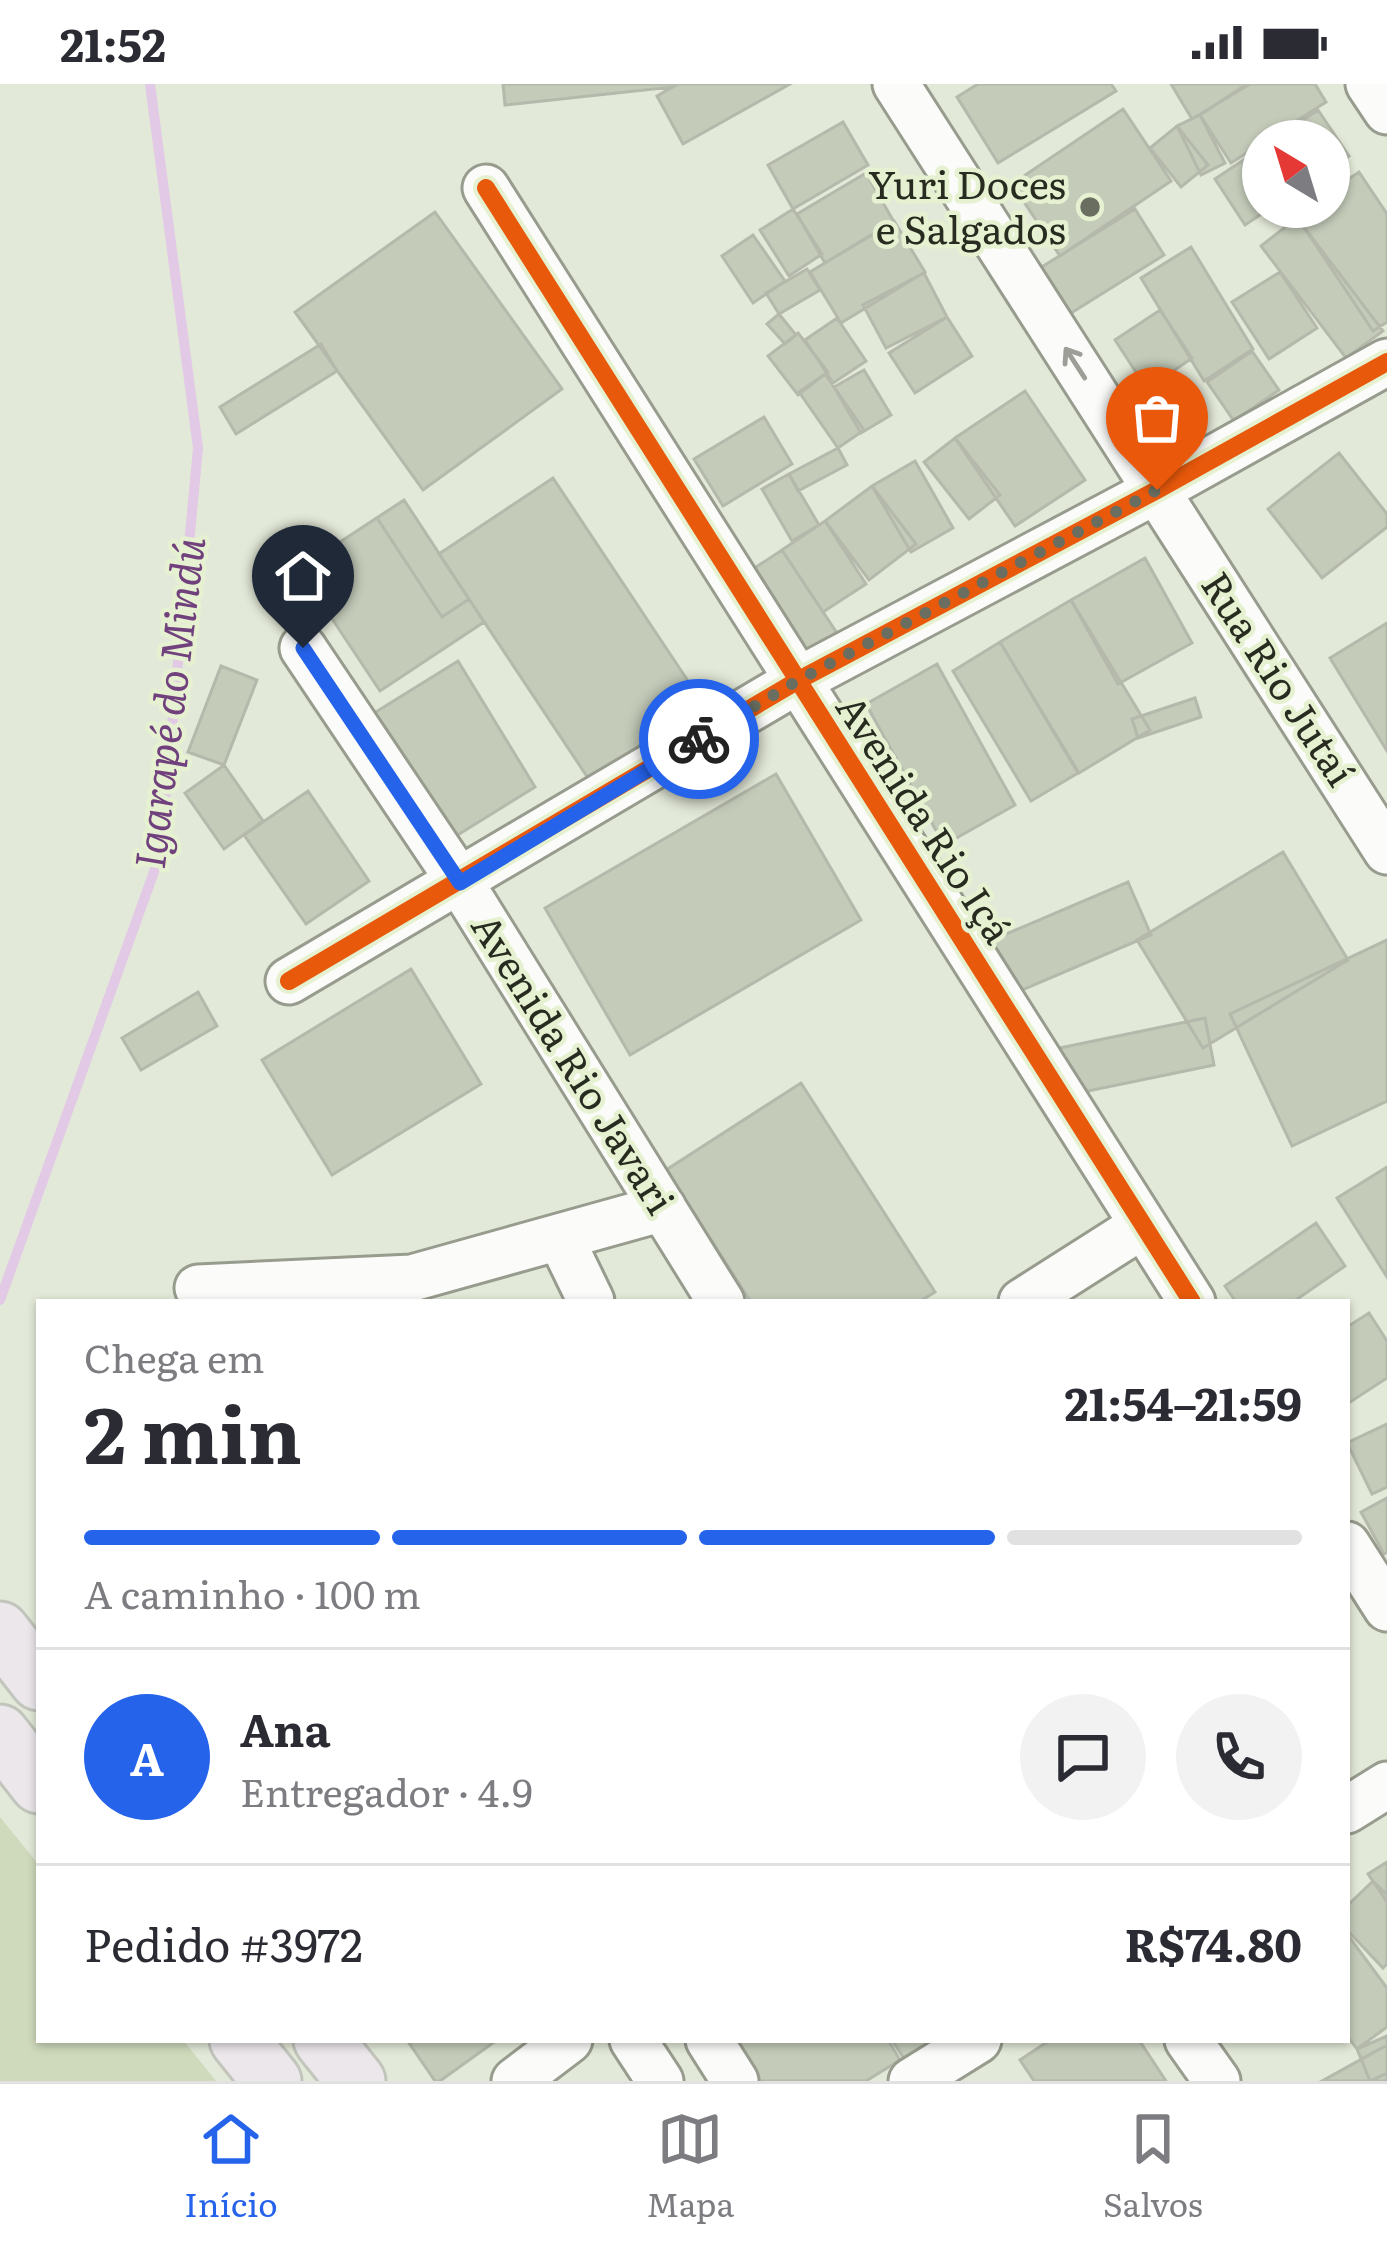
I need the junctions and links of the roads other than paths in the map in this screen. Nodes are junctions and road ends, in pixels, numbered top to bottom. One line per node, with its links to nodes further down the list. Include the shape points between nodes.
1 (896, 84): 6 (street, Rua Rio Jutaí, one-way to 1)
2 (1369, 84): 3 (street)
3 (1387, 111)
4 (486, 188): 8 (street, Avenida Rio Içá)
5 (1387, 362): 6 (street)
6 (1157, 490): 8 (street); 9 (street, Rua Rio Jutaí)
7 (303, 648): 10 (street, Avenida Rio Javari)
8 (797, 681): 10 (street); 13 (street, Avenida Rio Içá)
9 (1387, 851)
10 (460, 883): 11 (street); 12 (street, Avenida Rio Javari)
11 (289, 981)
12 (663, 1208): 14 (street); 18 (street, Avenida Rio Javari)
13 (1143, 1225): 19 (street); 20 (street, Avenida Rio Içá)
14 (560, 1237): 16 (street); 17 (street)
15 (198, 1288): 16 (street)
16 (415, 1290)
17 (590, 1299)
18 (719, 1299)
19 (1027, 1299)
20 (1190, 1299)
21 (1350, 1550): 22 (street)
22 (1387, 1608)
23 (1, 1734): 24 (main road)
24 (36, 1780)
25 (1387, 1785): 26 (street)
26 (1350, 1808)
27 (241, 2043): 34 (main road)
28 (325, 2043): 35 (main road)
29 (565, 2043): 36 (street)
30 (635, 2043): 37 (street)
31 (711, 2043): 38 (street)
32 (973, 2043): 39 (street)
33 (1190, 2043): 40 (street)
34 (272, 2081)
35 (356, 2081)
36 (515, 2081)
37 (660, 2081)
38 (736, 2081)
39 (912, 2081)
40 (1217, 2081)

